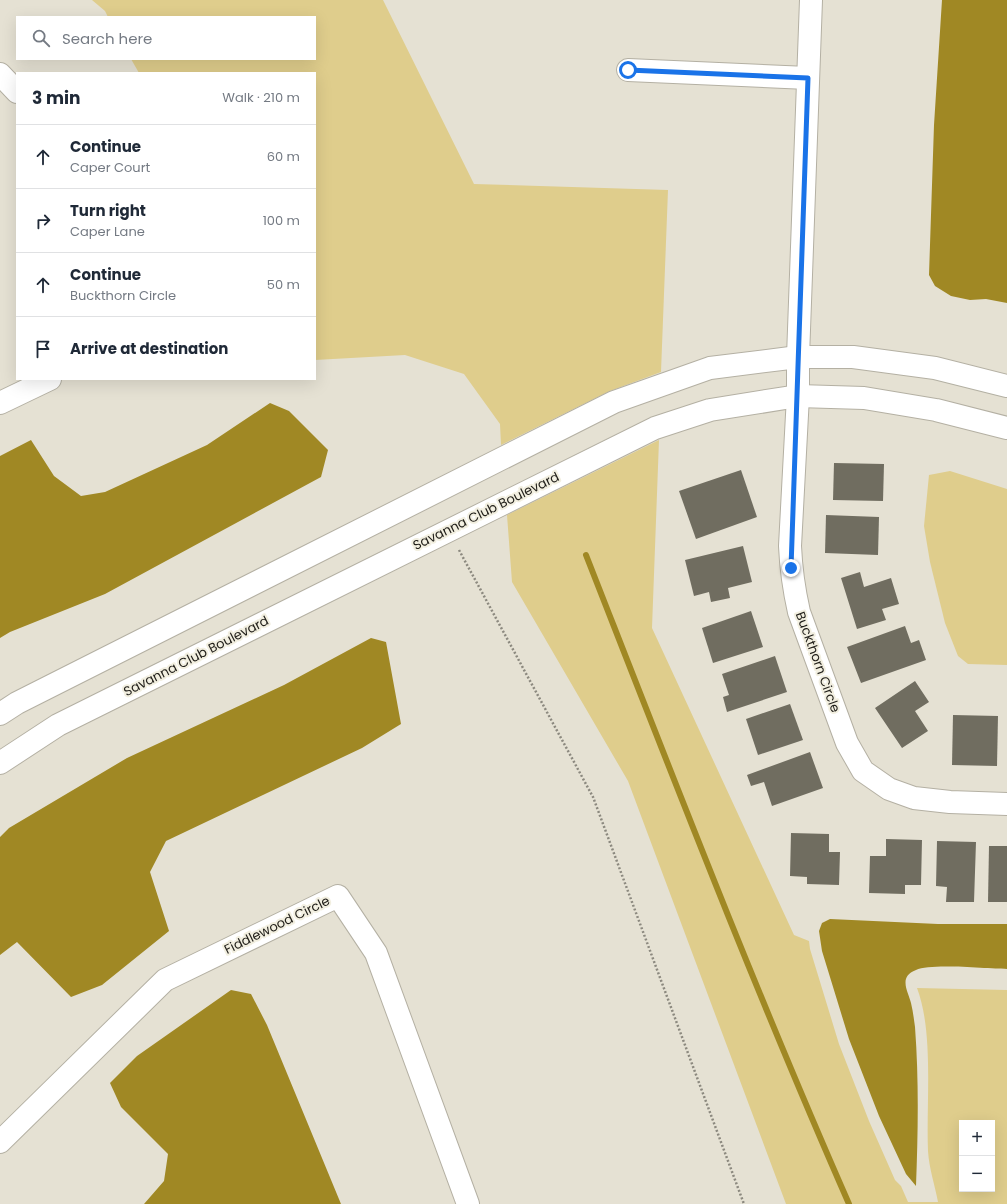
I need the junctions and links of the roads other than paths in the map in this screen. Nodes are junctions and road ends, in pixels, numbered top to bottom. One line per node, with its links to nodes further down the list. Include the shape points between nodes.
1 (811, 0): 4 (street, Buckthorn Circle)
2 (628, 70): 4 (street)
3 (0, 74): 5 (street)
4 (808, 78): 6 (street, Buckthorn Circle)
5 (16, 91)
6 (798, 357): 8 (street, via 853,357 935,368); 9 (street, Buckthorn Circle); 12 (street, via 710,368 614,402 17,703)
7 (48, 380): 10 (street)
8 (1007, 386)
9 (798, 396): 11 (street, Savanna Club Boulevard, via 864,398 936,410); 13 (street, Savanna Club Boulevard, via 710,410 655,428 58,725); 14 (street, Buckthorn Circle, via 790,546 794,591 809,641 847,743 863,771 889,788 914,798)
10 (0, 403)
11 (1007, 428)
12 (0, 714)
13 (0, 763)
14 (1007, 804)
15 (0, 1142): 16 (street, Fiddlewood Circle, via 165,980 338,896 376,953)
16 (468, 1204)

